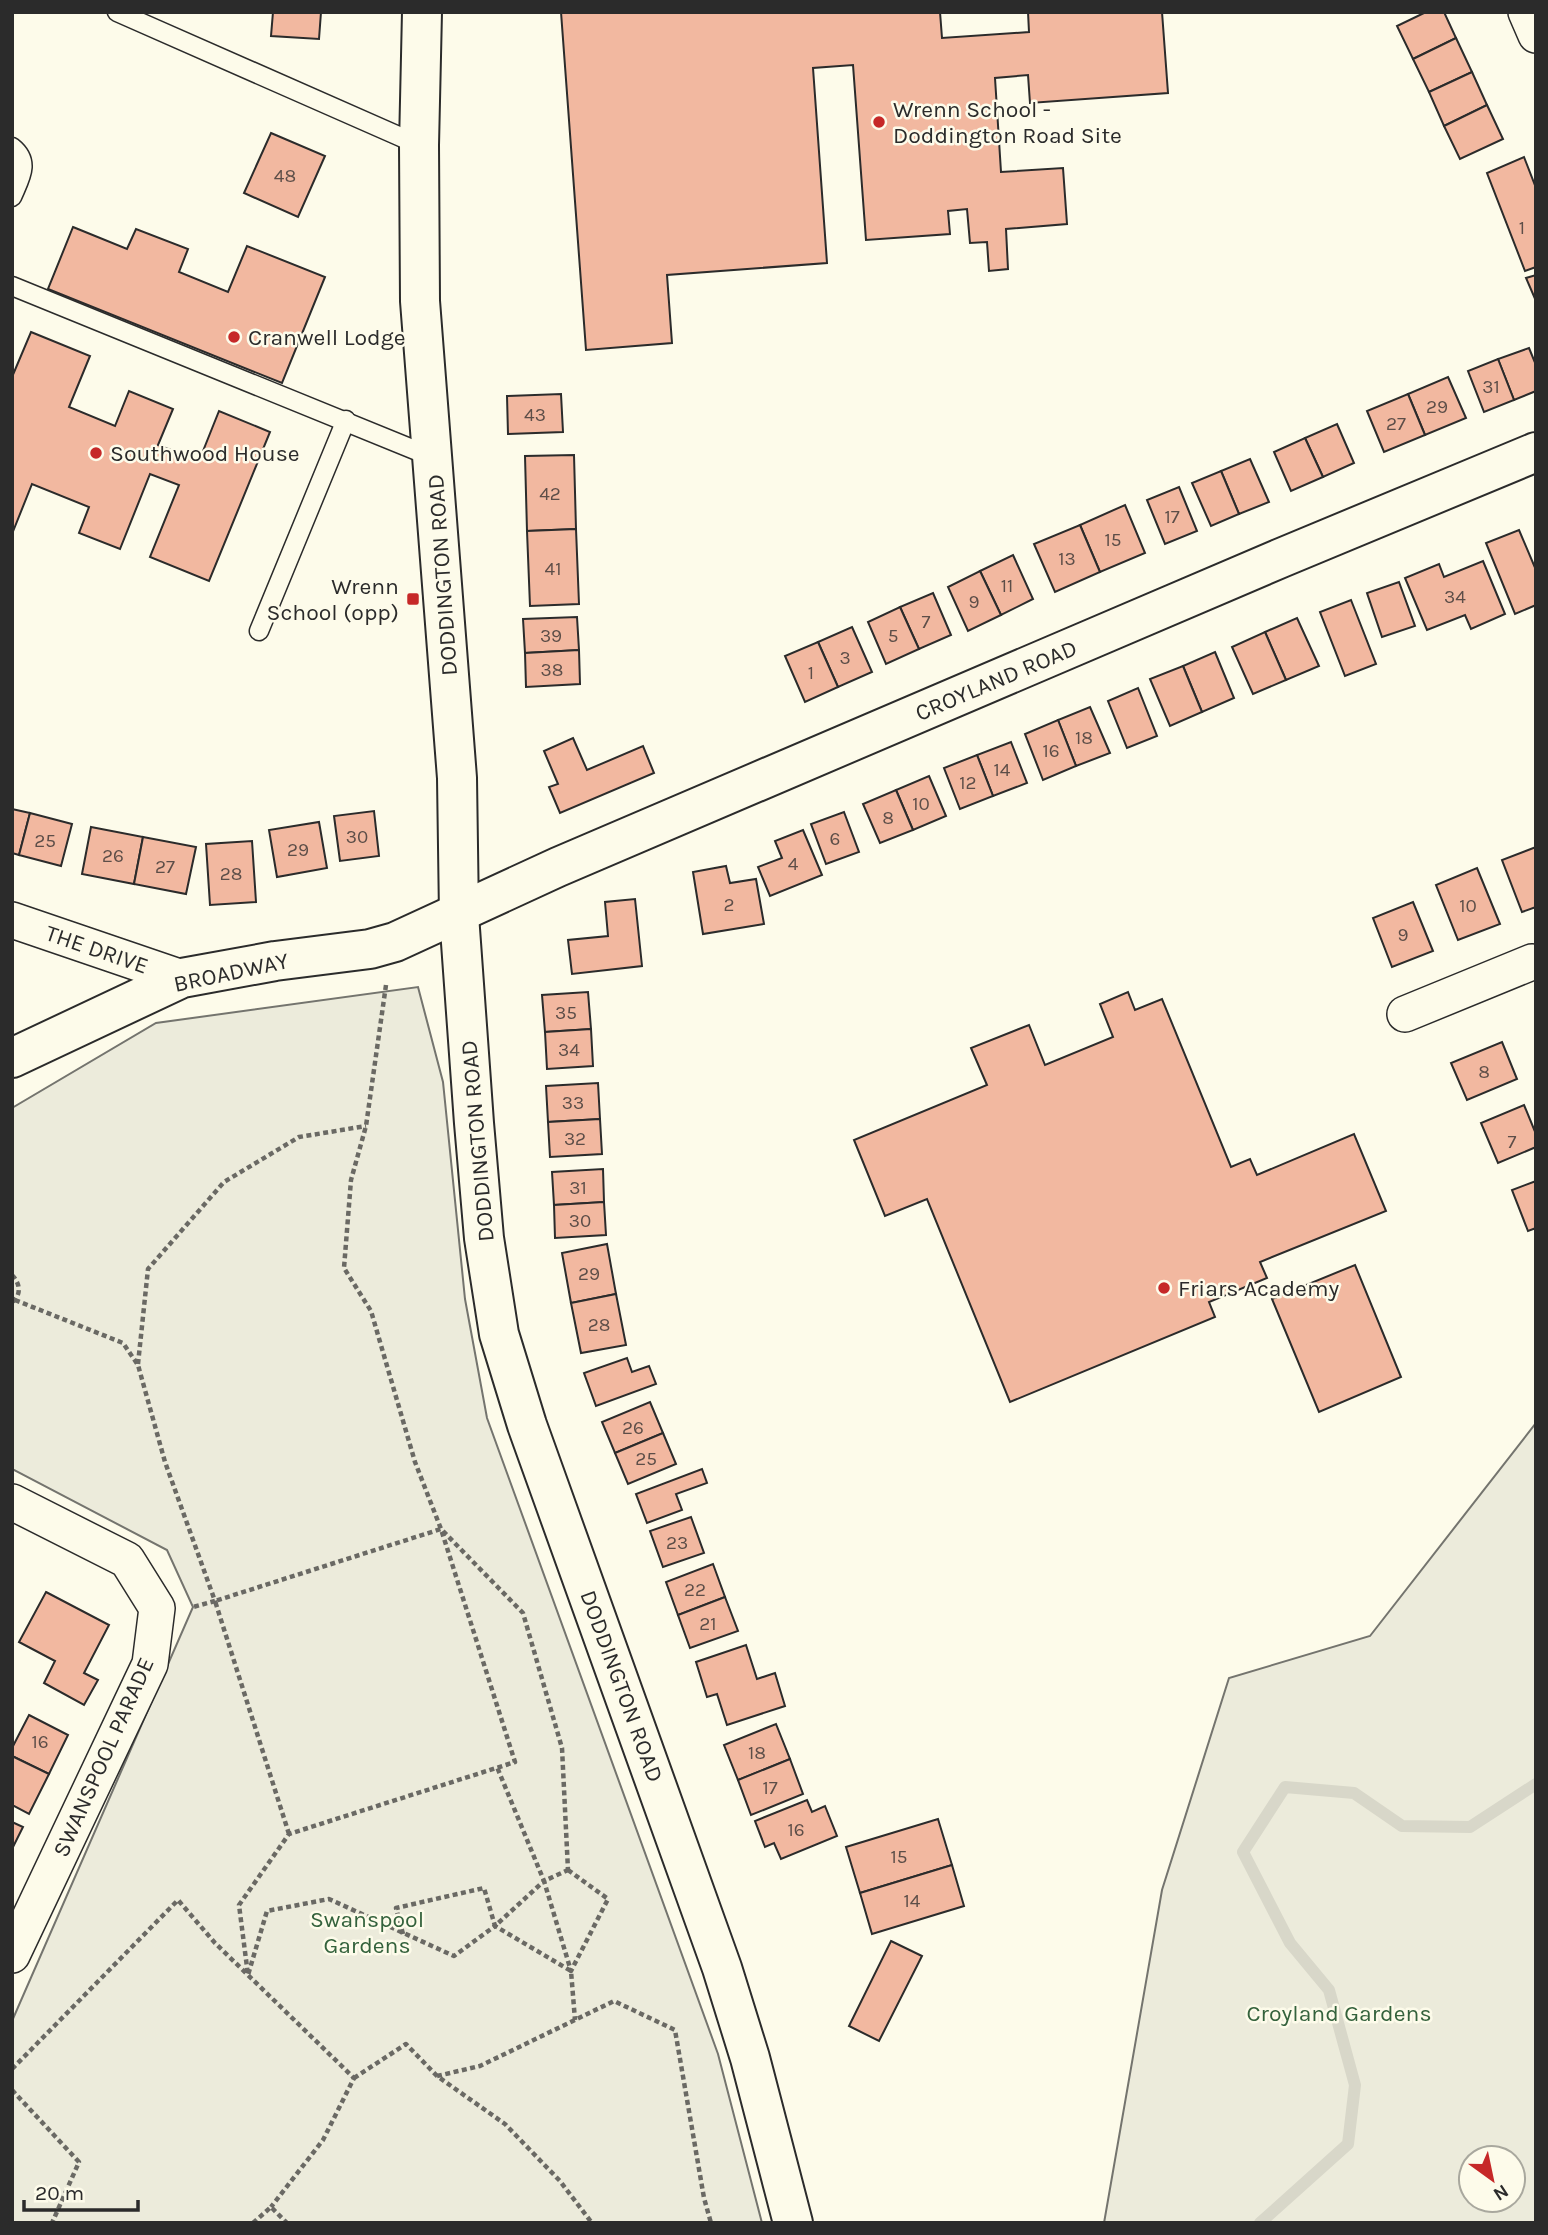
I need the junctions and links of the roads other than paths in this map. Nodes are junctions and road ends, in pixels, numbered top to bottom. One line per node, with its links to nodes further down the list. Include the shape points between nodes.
1 (117, 12): 5 (lane)
2 (422, 12): 5 (street, DODDINGTON ROAD)
3 (1526, 12): 4 (street)
4 (1536, 35)
5 (419, 145): 11 (street, DODDINGTON ROAD, via 420,301)
6 (12, 147): 7 (lane, via 24,165)
7 (12, 197)
8 (12, 286): 9 (lane)
9 (345, 420): 11 (lane); 12 (lane)
10 (1536, 452): 13 (street, CROYLAND ROAD, via 558,867)
11 (432, 457): 13 (street, DODDINGTON ROAD, via 458,797)
12 (259, 631)
13 (458, 915): 16 (street, BROADWAY, via 370,948); 21 (street, DODDINGTON ROAD, via 484,1238 499,1334 527,1425 722,1968)
14 (12, 920): 16 (street, THE DRIVE)
15 (1534, 965): 17 (street)
16 (182, 978): 18 (street, BROADWAY)
17 (1405, 1014)
18 (12, 1058)
19 (12, 1502): 20 (street, SWANSPOOL PARADE, via 127,1560 157,1608 150,1664)
20 (12, 1955)
21 (793, 2223)

